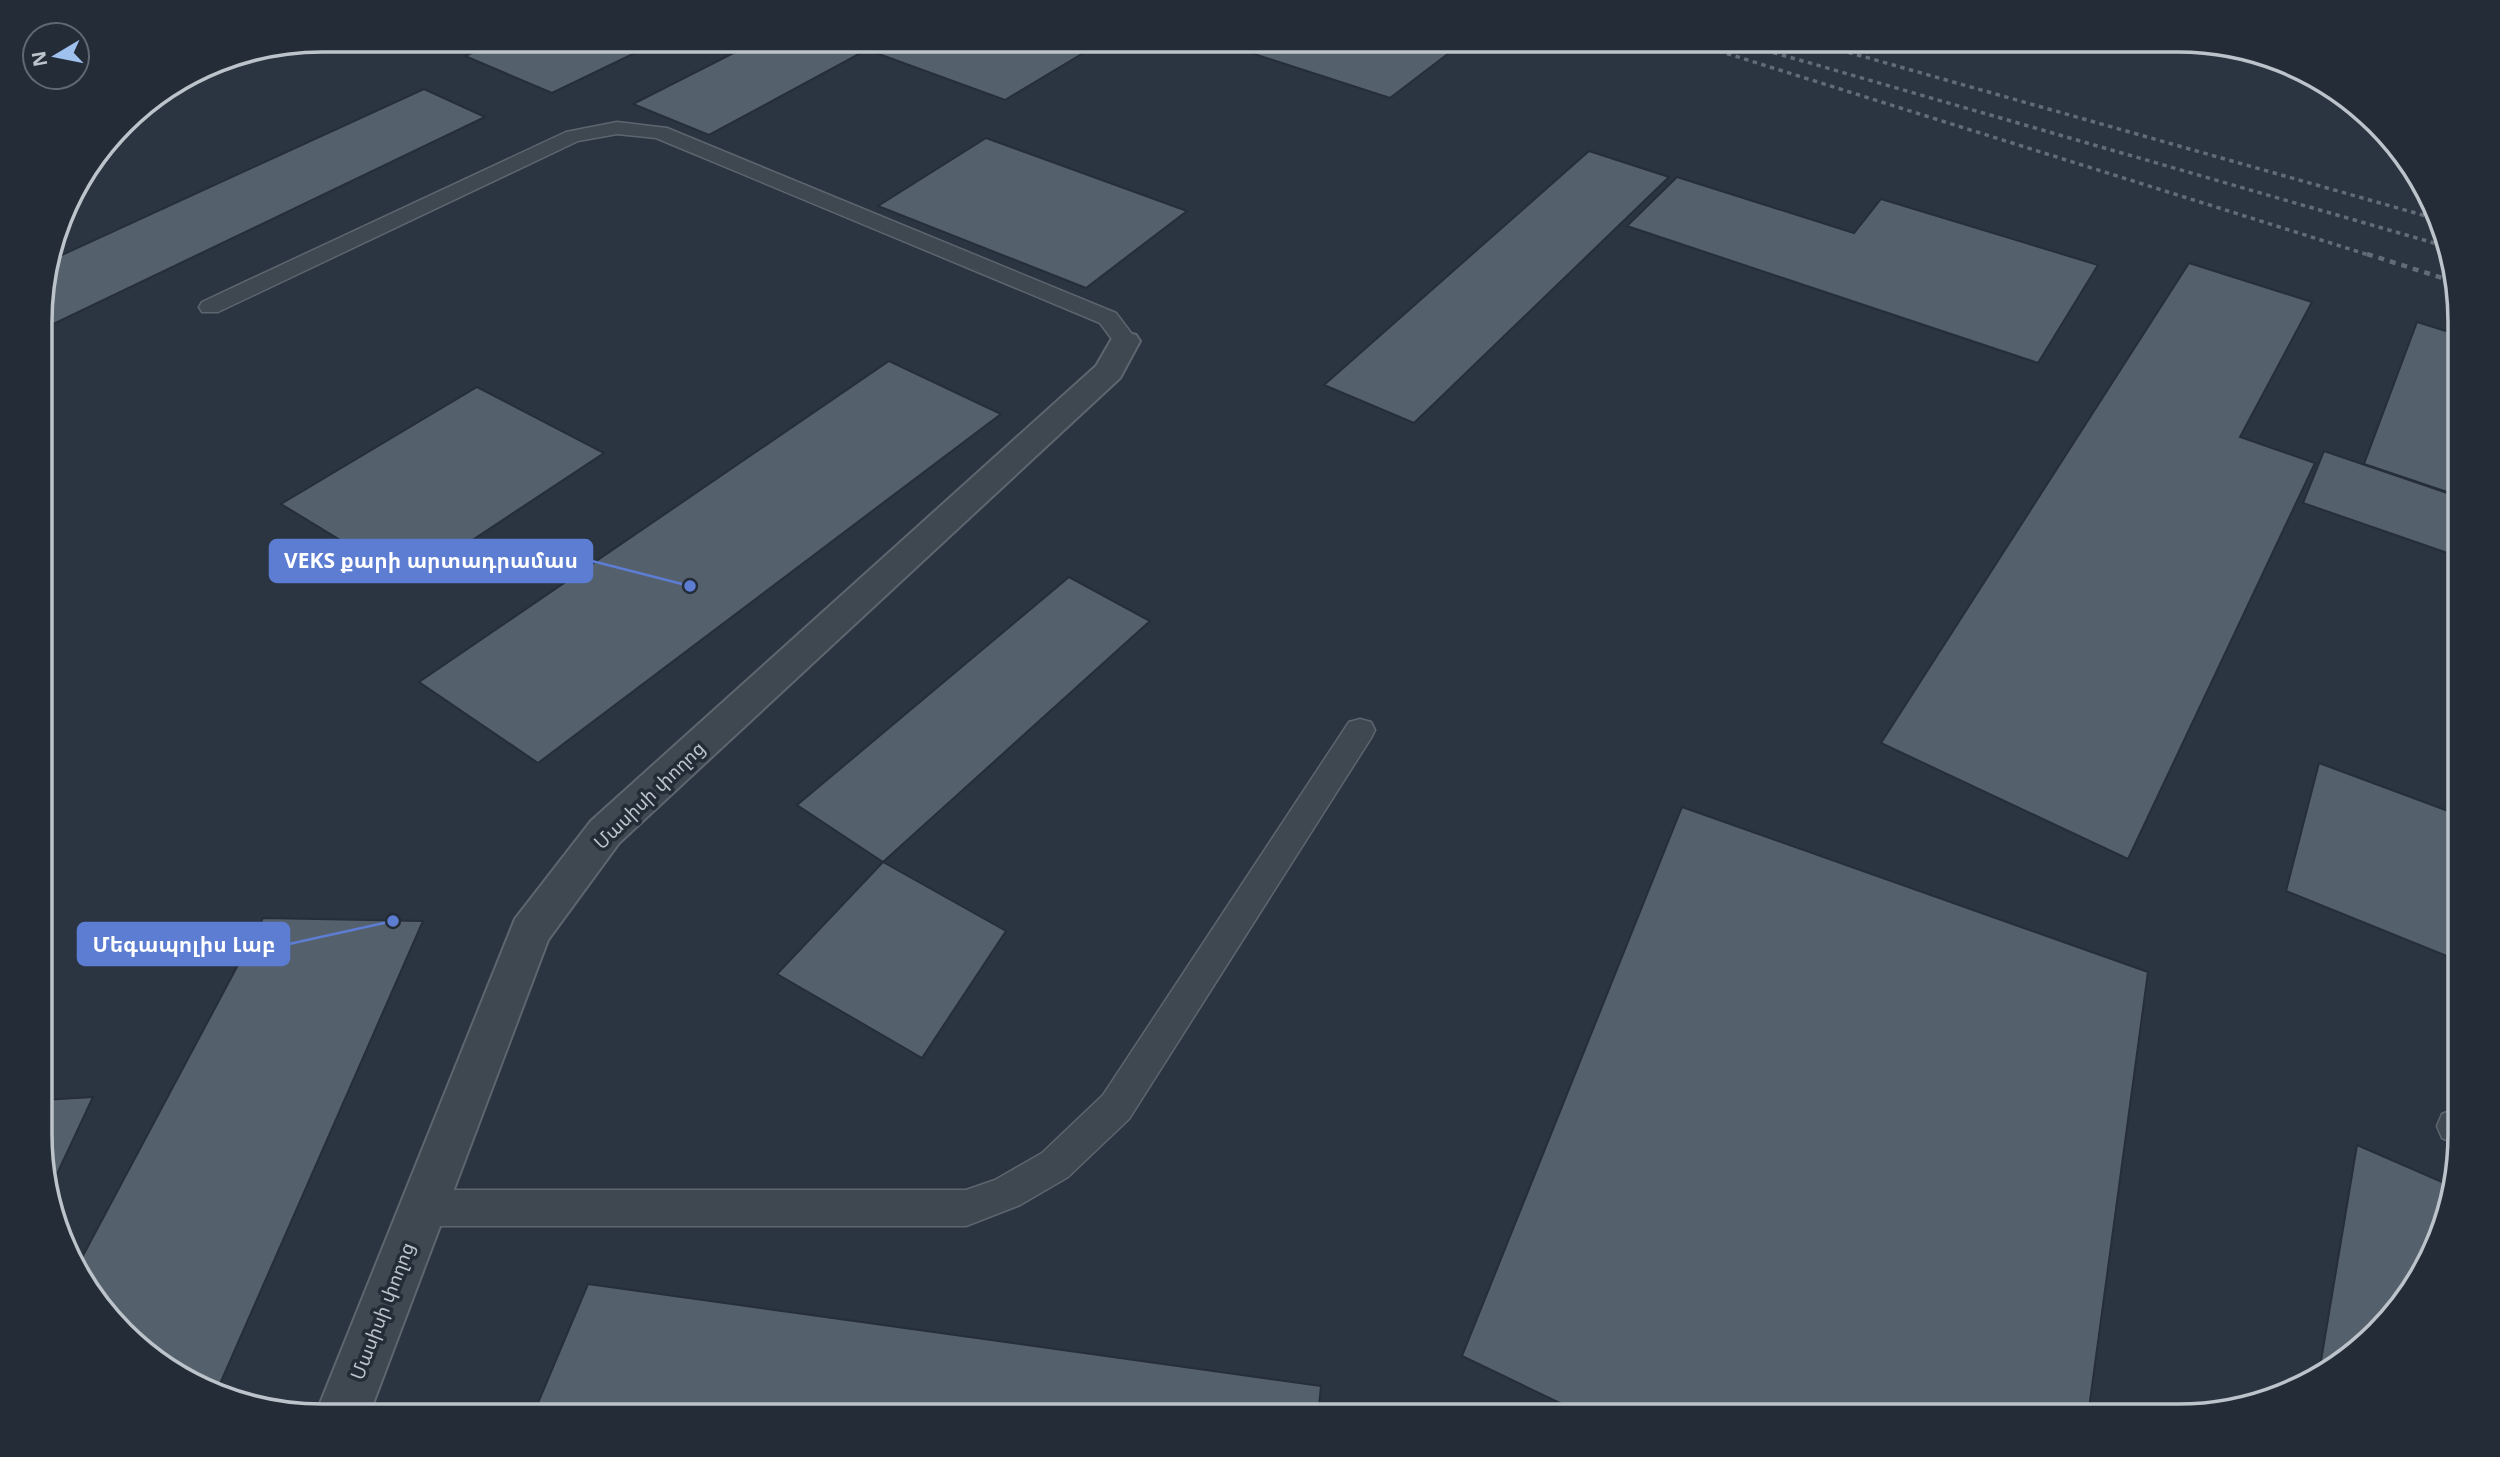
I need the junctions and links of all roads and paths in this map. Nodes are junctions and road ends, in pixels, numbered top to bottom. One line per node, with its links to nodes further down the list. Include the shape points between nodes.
1 (210, 307): 2 (lane, via 573,136 617,128 660,132 1108,317)
2 (1125, 341): 4 (street, Մասիսի փողոց, via 1109,371 605,832 530,932)
3 (1360, 730): 4 (lane, via 1116,1107 1055,1165 1007,1193 966,1208)
4 (422, 1209): 5 (street, Մասիսի փողոց)
5 (346, 1404)

